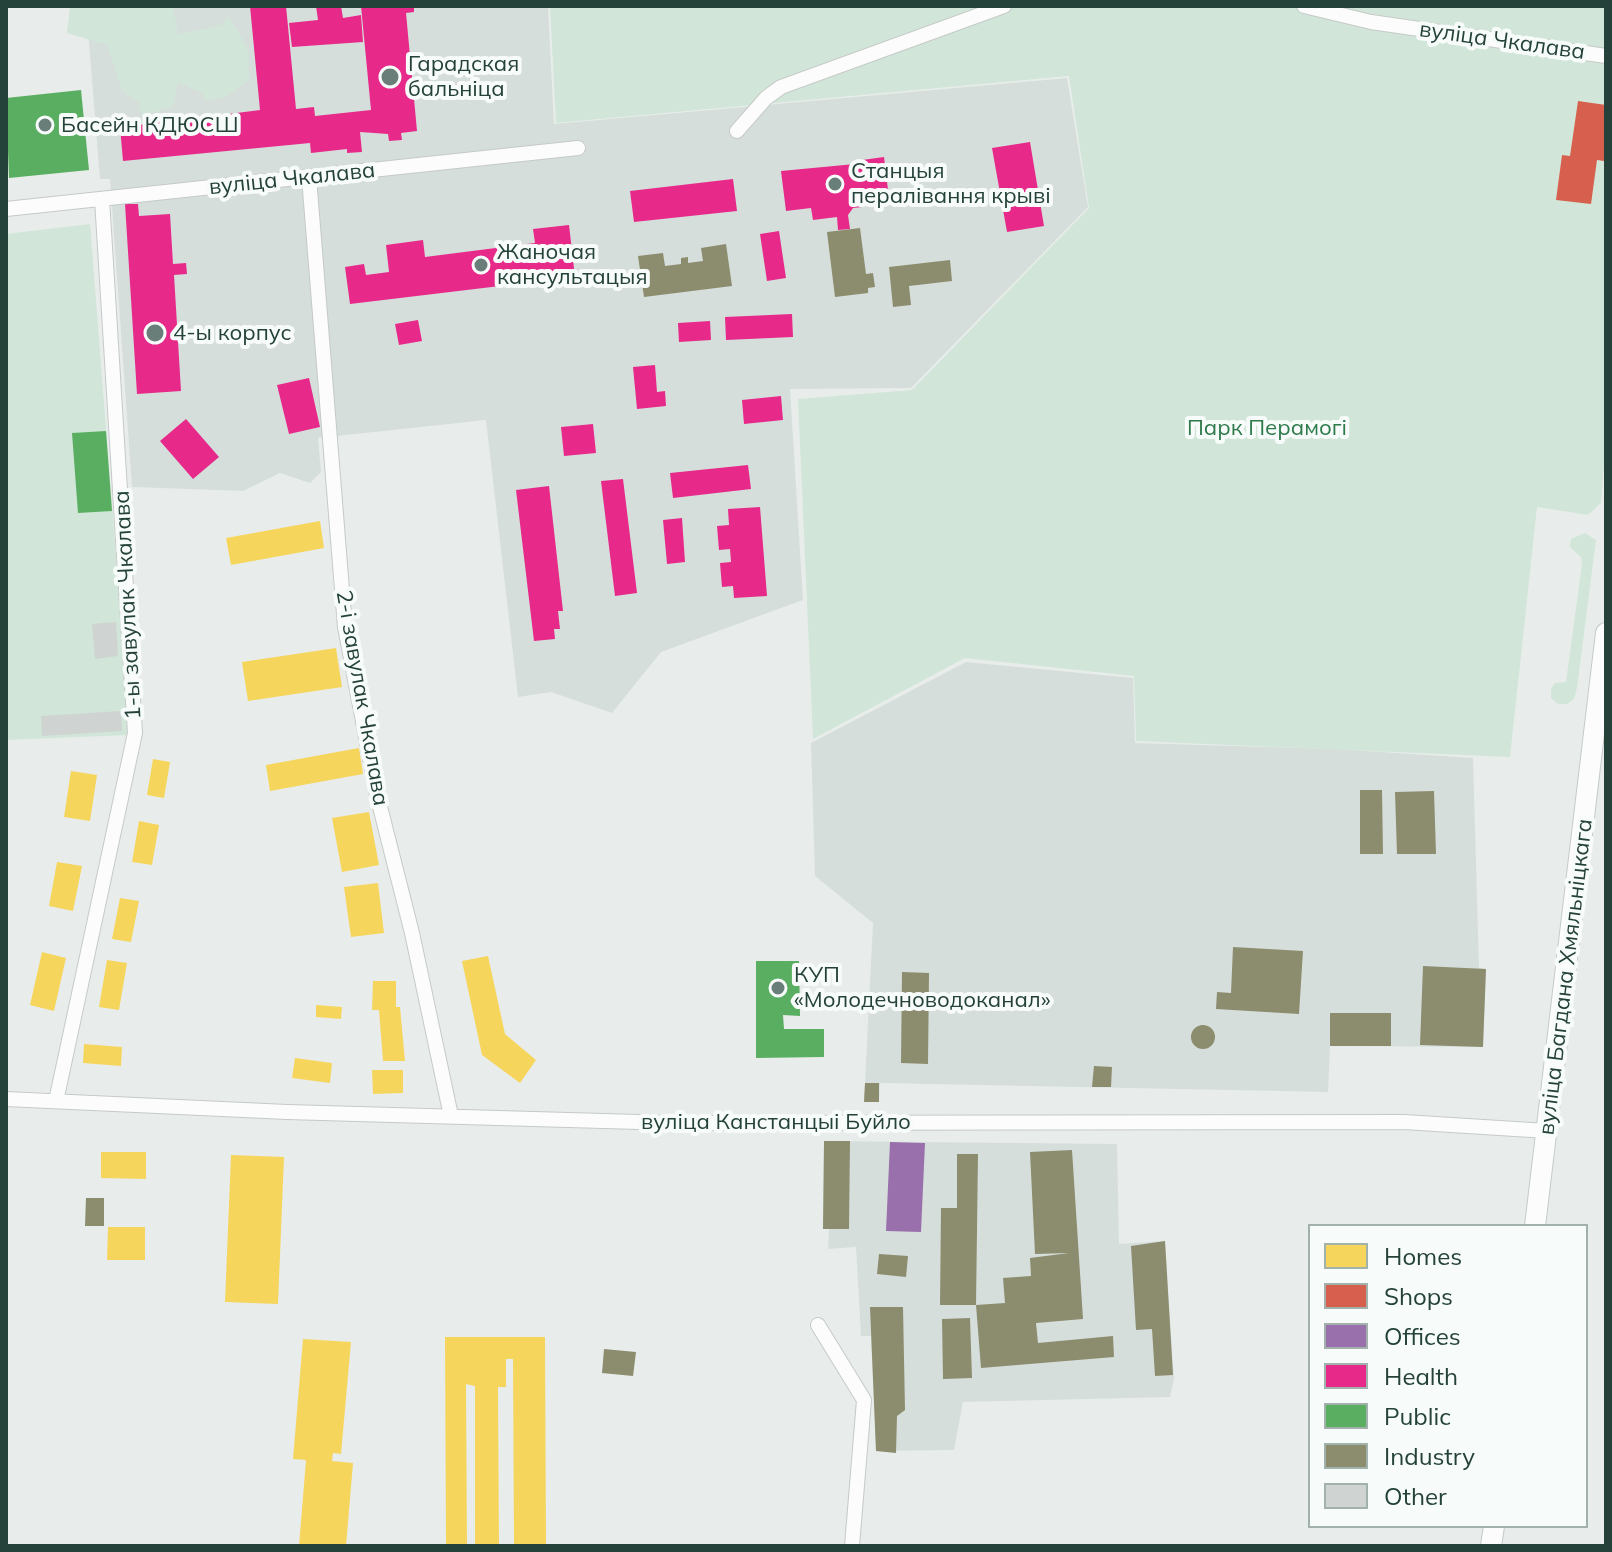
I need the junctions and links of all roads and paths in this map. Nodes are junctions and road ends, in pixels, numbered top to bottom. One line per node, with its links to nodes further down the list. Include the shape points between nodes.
1 (1004, 6): 4 (street, via 781,87)
2 (1304, 6): 3 (street, вуліца Чкалава, via 1371,22)
3 (1606, 56)
4 (737, 131)
5 (578, 148): 6 (street, вуліца Чкалава)
6 (309, 177): 7 (street, вуліца Чкалава); 12 (street, 2-і завулак Чкалава, via 345,627 377,795)
7 (108, 198): 8 (street, вуліца Чкалава); 11 (street, 1-ы завулак Чкалава, via 135,733)
8 (6, 209)
9 (1606, 633): 13 (street, вуліца Багдана Хмяльніцкага)
10 (6, 1099): 11 (street, вуліца Канстанцыі Буйло)
11 (56, 1101): 12 (street, вуліца Канстанцыі Буйло)
12 (451, 1116): 13 (street, вуліца Канстанцыі Буйло, via 674,1123 1404,1122)
13 (1547, 1131): 14 (street, вуліца Багдана Хмяльніцкага)
14 (1535, 1224)
15 (818, 1325): 16 (street, via 864,1400)
16 (852, 1546)

